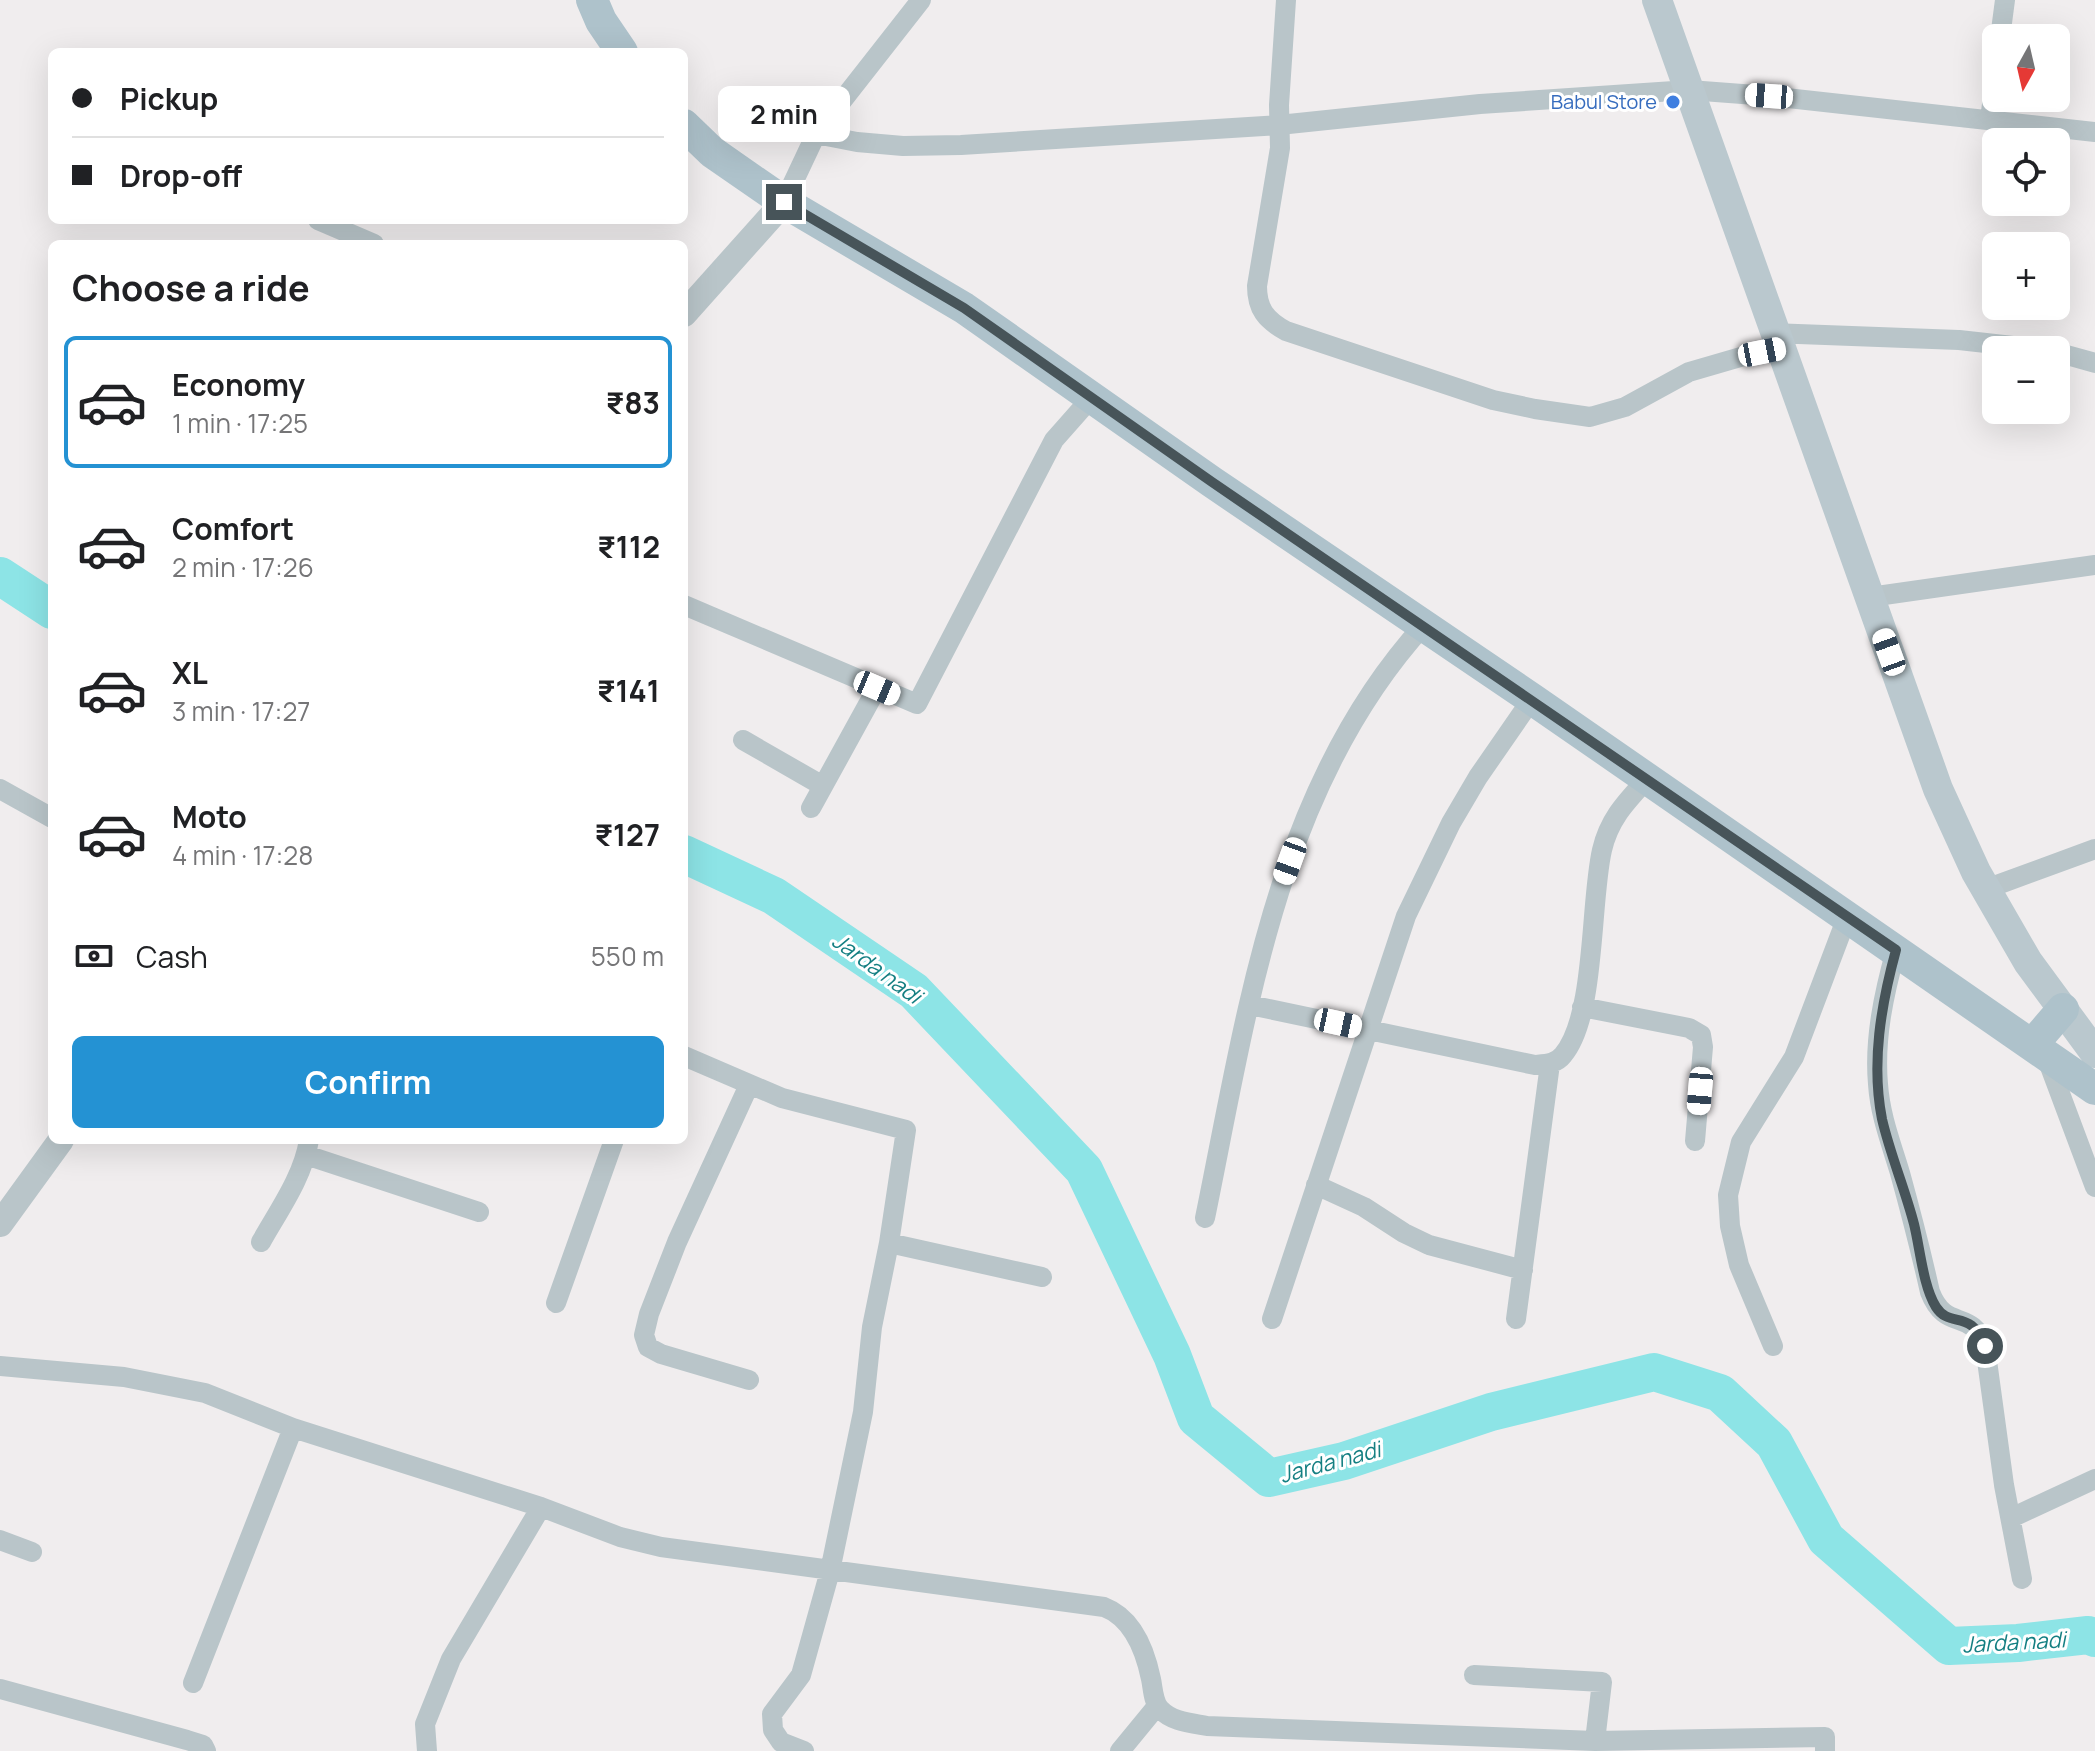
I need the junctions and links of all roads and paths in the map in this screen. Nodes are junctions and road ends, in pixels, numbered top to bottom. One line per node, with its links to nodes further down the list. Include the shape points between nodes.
1 (592, 0): 7 (main road)
2 (921, 0): 14 (street)
3 (1286, 0): 11 (street)
4 (1657, 0): 8 (main road)
5 (2005, 0): 6 (street)
6 (2002, 24)
7 (619, 48)
8 (1689, 90): 10 (street); 11 (street); 19 (main road)
9 (1991, 112): 10 (street)
10 (1990, 120): 13 (street)
11 (1279, 125): 14 (street, via 903,146); 19 (street, via 1257,302 1270,322 1286,331 1493,400 1590,417 1625,407 1689,372)
12 (688, 129): 15 (main road)
13 (2095, 132)
14 (816, 134): 15 (street)
15 (784, 202): 18 (street); 23 (main road, via 964,308)
16 (327, 224): 17 (street)
17 (365, 240)
18 (688, 310)
19 (1777, 341): 20 (street); 25 (main road)
20 (1982, 343)
21 (2070, 356): 22 (street)
22 (2095, 363)
23 (1092, 397): 27 (main road); 28 (street, via 1054,440 917,704)
24 (2095, 565): 25 (street)
25 (1870, 597): 37 (main road, via 1938,789)
26 (688, 607): 28 (street)
27 (1424, 625): 29 (main road); 40 (street, via 1400,651 1346,734 1311,805 1279,889)
28 (877, 688): 32 (street)
29 (1532, 699): 31 (main road); 43 (street, via 1478,777 1429,866)
30 (743, 740): 32 (street)
31 (1647, 779): 38 (main road); 41 (street, via 1611,822 1601,852)
32 (823, 786): 34 (street)
33 (0, 789): 35 (street)
34 (811, 808)
35 (48, 816)
36 (2095, 849): 37 (street)
37 (1986, 889): 42 (main road, via 2028,962)
38 (1847, 917): 39 (main road); 66 (street, via 1794,1057 1741,1142 1728,1195 1739,1265)
39 (1896, 950): 44 (main road); 72 (street, via 1879,1033 1877,1082 1883,1121 1937,1308 1979,1330 1985,1346)
40 (1250, 1005): 43 (street); 57 (street)
41 (1582, 1007): 47 (street, via 1573,1040); 50 (street, via 1689,1028 1701,1035)
42 (2063, 1009): 44 (main road); 45 (main road)
43 (1368, 1029): 47 (street); 54 (street)
44 (2039, 1050): 49 (main road); 55 (street)
45 (2095, 1053)
46 (688, 1058): 48 (street)
47 (1550, 1064): 61 (street)
48 (749, 1085): 60 (street, via 906,1130); 68 (street, via 677,1242 644,1335 648,1347 661,1354)
49 (2095, 1089)
50 (1695, 1141)
51 (58, 1144): 58 (street)
52 (613, 1144): 63 (street)
53 (308, 1148): 56 (street); 59 (street)
54 (1316, 1185): 61 (street, via 1429,1245); 64 (street)
55 (2095, 1187)
56 (479, 1212)
57 (1205, 1218)
58 (0, 1224)
59 (261, 1242)
60 (889, 1243): 62 (street); 75 (street, via 872,1327 863,1412)
61 (1523, 1270): 65 (street)
62 (1042, 1277)
63 (556, 1303)
64 (1272, 1319)
65 (1516, 1319)
66 (1773, 1346)
67 (0, 1366): 69 (street, via 65,1369 205,1393)
68 (749, 1380)
69 (293, 1428): 71 (street); 78 (street)
70 (2095, 1479): 72 (street)
71 (541, 1507): 75 (street, via 661,1547); 85 (street, via 451,1659 425,1724)
72 (2011, 1518): 76 (street)
73 (0, 1540): 74 (street)
74 (32, 1552)
75 (830, 1571): 80 (street, via 1104,1607 1127,1621 1148,1666); 86 (street, via 801,1675 772,1714 781,1742)
76 (2022, 1579)
77 (1474, 1675): 81 (street, via 1602,1682)
78 (193, 1683)
79 (0, 1689): 84 (street, via 187,1740)
80 (1157, 1706): 82 (street, via 1168,1716 1207,1726); 87 (street)
81 (1595, 1741): 83 (street); 88 (street, via 1825,1737)
82 (1405, 1743): 83 (street)
83 (1568, 1746)
84 (206, 1751)
85 (427, 1751)
86 (804, 1751)
87 (1120, 1751)
88 (1825, 1751)

